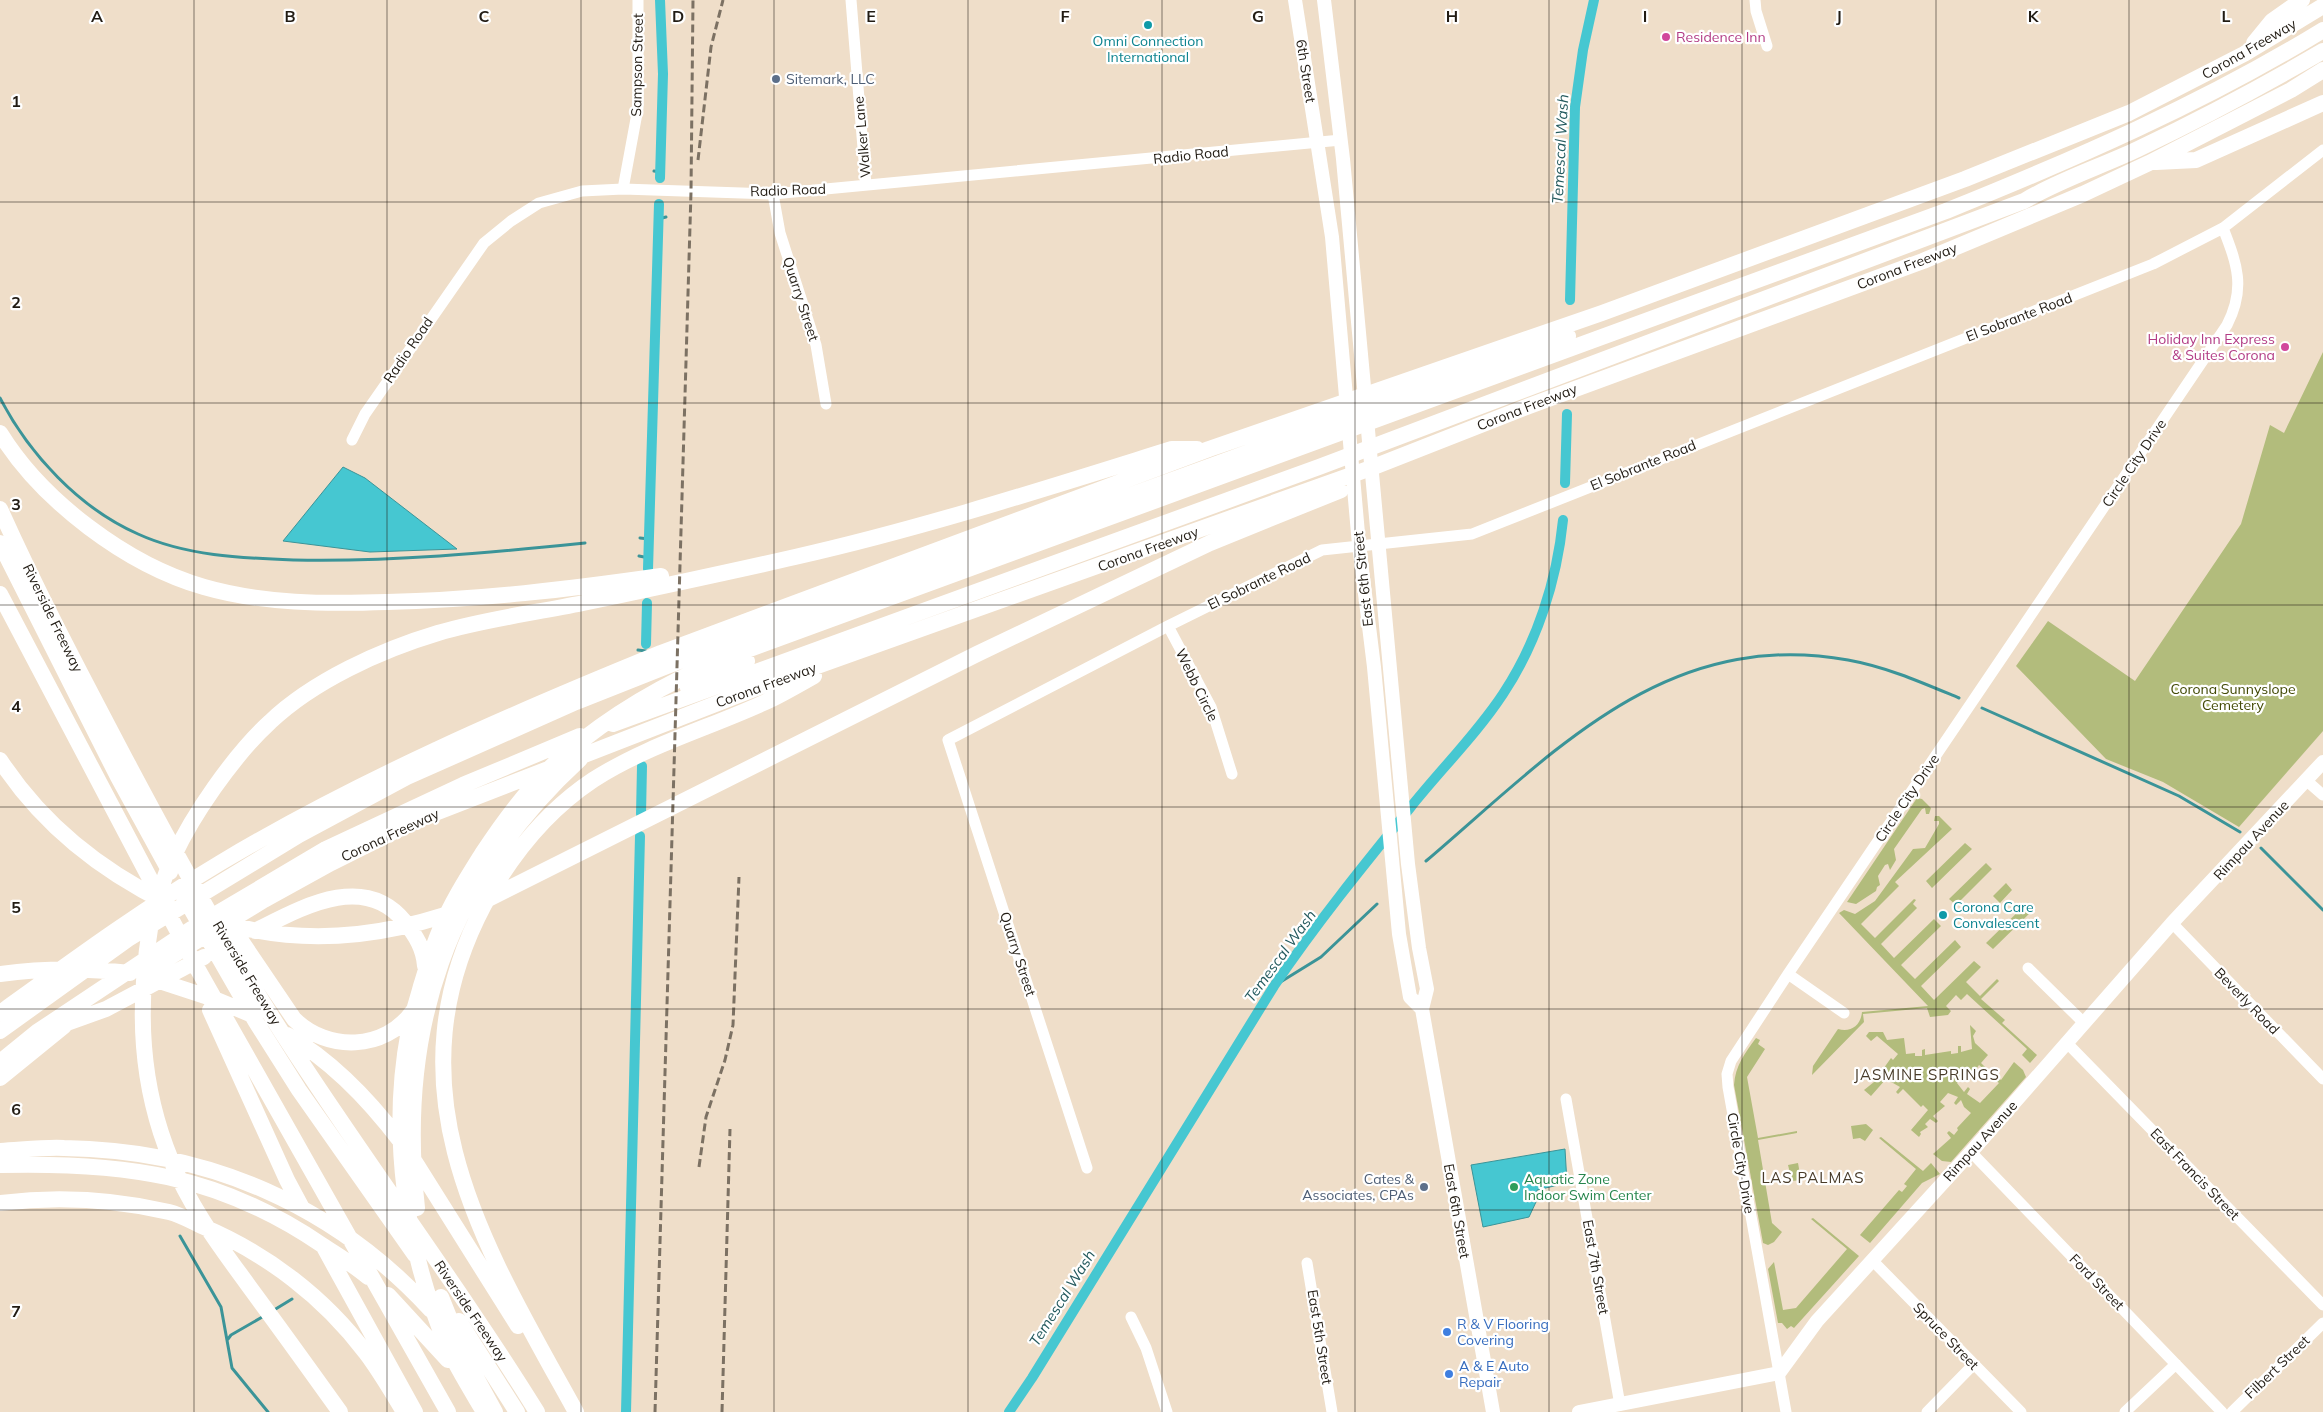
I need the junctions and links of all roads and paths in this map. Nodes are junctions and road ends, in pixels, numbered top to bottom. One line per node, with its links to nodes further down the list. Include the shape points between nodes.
1 (638, 0): 19 (street, Sampson Street, via 638,108)
2 (851, 0): 18 (street, Walker Lane)
3 (1294, 0): 15 (main road, 6th Street)
4 (1324, 0): 14 (main road, 6th Street)
5 (1755, 0): 9 (street)
6 (2302, 0): 11 (highway, via 2272,20)
7 (2323, 6): 11 (highway, Corona Freeway)
8 (2323, 30): 22 (highway, via 2230,83 2112,140 2032,174 2010,178)
9 (1767, 46)
10 (2323, 51): 22 (highway, via 2264,86 2174,132 2024,201)
11 (2244, 54): 22 (highway, Corona Freeway, via 2129,114 1896,205)
12 (2323, 70): 17 (highway, Corona Freeway, via 2291,90)
13 (2323, 102): 17 (highway, via 2196,160)
14 (1341, 140): 15 (street, Radio Road); 33 (main road, East 6th Street)
15 (1318, 143): 18 (street, Radio Road); 34 (main road, East 6th Street, via 1332,237)
16 (2323, 150): 21 (street, El Sobrante Road)
17 (2149, 163): 30 (highway, Corona Freeway, via 1924,261 1529,406 1371,468 1350,487)
18 (866, 185): 20 (street, Radio Road)
19 (623, 189): 20 (street, Radio Road); 27 (street, Radio Road, via 582,191 539,203 491,236 455,282 370,406)
20 (774, 194): 24 (street, Quarry Street, via 780,233 816,345)
21 (2222, 228): 33 (street, El Sobrante Road, via 2153,264 1499,524 1454,537); 55 (street, Circle City Drive, via 2236,263 2238,285 2238,298 2227,325)
22 (1602, 336): 23 (highway, Corona Freeway); 23 (highway); 23 (highway)
23 (1529, 362): 25 (highway, Corona Freeway); 25 (highway); 25 (highway)
24 (826, 404)
25 (1398, 410): 28 (highway, Corona Freeway); 28 (highway); 28 (highway)
26 (0, 433): 37 (highway, via 27,470 106,540 169,574 204,587 258,598 357,603)
27 (352, 440)
28 (1314, 440): 29 (highway, Corona Freeway); 35 (highway); 38 (highway); 48 (highway, via 779,665 572,739 463,785 326,849)
29 (1209, 449): 37 (highway, via 1172,449 885,536 795,557); 38 (highway, Corona Freeway)
30 (1327, 490): 40 (highway, Corona Freeway, via 868,647); 42 (highway, via 977,654 486,900 446,916 402,928 319,937 276,934 233,926 171,905 106,869 69,840 18,785)
31 (0, 509): 47 (highway, Riverside Freeway)
32 (0, 542): 88 (highway, via 118,777 256,1022 328,1134 427,1272)
33 (1377, 544): 34 (street, El Sobrante Road); 56 (main road, East 6th Street, via 1407,858 1427,989)
34 (1359, 545): 39 (street, El Sobrante Road, via 1322,550); 56 (main road, East 6th Street, via 1399,934 1410,997)
35 (921, 593): 84 (highway, via 728,657 657,689 628,706 562,756 526,795 494,836 454,901 428,958 409,1028 399,1126 408,1214 428,1293 448,1346); 86 (highway, via 733,666 635,717 591,748 537,803 509,834 473,893 444,952 428,1000 416,1064 412,1138 417,1207 429,1263 466,1357)
36 (0, 594): 52 (highway)
37 (590, 594): 80 (highway, via 440,632 373,656 273,718 234,759 198,811 169,862 153,913 143,982 143,1048 148,1086 172,1164 196,1212)
38 (759, 625): 50 (highway, via 407,777); 50 (highway, Corona Freeway, via 576,687 394,770 220,863)
39 (1168, 626): 41 (street, El Sobrante Road); 44 (street, Webb Circle, via 1211,707)
40 (769, 692): 48 (highway, Corona Freeway, via 577,757 417,820); 90 (highway, via 593,780 543,820 497,882 475,923 460,962 449,1004 445,1038 444,1081 453,1151 479,1227)
41 (948, 740): 69 (street, Quarry Street)
42 (0, 760)
43 (2323, 762): 45 (main road, Rimpau Avenue)
44 (1232, 774)
45 (2307, 780): 46 (street); 49 (main road, Rimpau Avenue)
46 (2323, 795)
47 (148, 802): 51 (highway, via 282,1002 304,1029 329,1041 367,1041 390,1032 410,1016 426,983 422,948 402,919 381,902 366,897 346,896 310,906 276,921); 89 (highway, Riverside Freeway, via 198,893 290,1046 490,1335)
48 (261, 895): 51 (highway, Corona Freeway)
49 (2172, 923): 59 (main road, Rimpau Avenue); 64 (street, Beverly Road)
50 (128, 930): 58 (highway, Corona Freeway); 60 (highway)
51 (167, 960): 62 (highway, via 37,1032); 63 (highway, Corona Freeway, via 99,1000)
52 (197, 968): 82 (highway, via 208,1005 287,1180); 83 (highway)
53 (2028, 968): 59 (street)
54 (0, 974): 90 (highway, via 80,968 129,973 176,985 253,1015 324,1062 358,1090 413,1158)
55 (1788, 974): 57 (street); 78 (street, Circle City Drive, via 1732,1061 1727,1074)
56 (1422, 1009): 93 (main road, East 6th Street)
57 (1844, 1012)
58 (0, 1013)
59 (2084, 1022): 61 (main road, Rimpau Avenue)
60 (0, 1031)
61 (2067, 1043): 67 (main road, Rimpau Avenue); 73 (street, East Francis Street)
62 (0, 1062)
63 (0, 1078)
64 (2323, 1079)
65 (1566, 1099): 79 (street, East 7th Street)
66 (0, 1151): 87 (highway, via 63,1148 188,1163 258,1186 307,1210 340,1231 409,1286 451,1332)
67 (1971, 1152): 71 (main road, Rimpau Avenue); 77 (street, Ford Street)
68 (0, 1166): 85 (highway, via 102,1166 200,1184 239,1198 304,1232 366,1275 447,1359)
69 (1087, 1168)
70 (0, 1203): 81 (highway, via 40,1198 85,1199 128,1205 171,1212 230,1238 299,1283 334,1315 366,1352)
71 (1872, 1260): 76 (street, Spruce Street); 78 (main road, Rimpau Avenue, via 1817,1322)
72 (1307, 1263): 92 (street, East 5th Street)
73 (2323, 1304)
74 (1131, 1317): 91 (street, via 1146,1348)
75 (2323, 1323): 100 (street, Filbert Street)
76 (1974, 1364): 96 (street); 97 (street, Spruce Street)
77 (2176, 1364): 98 (street); 99 (street, Ford Street)
78 (1779, 1373): 79 (main road); 95 (street, Circle City Drive)
79 (1620, 1404): 94 (main road)
80 (340, 1412)
81 (405, 1412)
82 (416, 1412)
83 (448, 1412)
84 (484, 1412)
85 (488, 1412)
86 (495, 1412)
87 (504, 1412)
88 (517, 1412)
89 (537, 1412)
90 (575, 1412)
91 (1167, 1412)
92 (1332, 1412)
93 (1493, 1412)
94 (1580, 1412)
95 (1786, 1412)
96 (1927, 1412)
97 (2021, 1412)
98 (2125, 1412)
99 (2222, 1412)
100 (2232, 1412)

